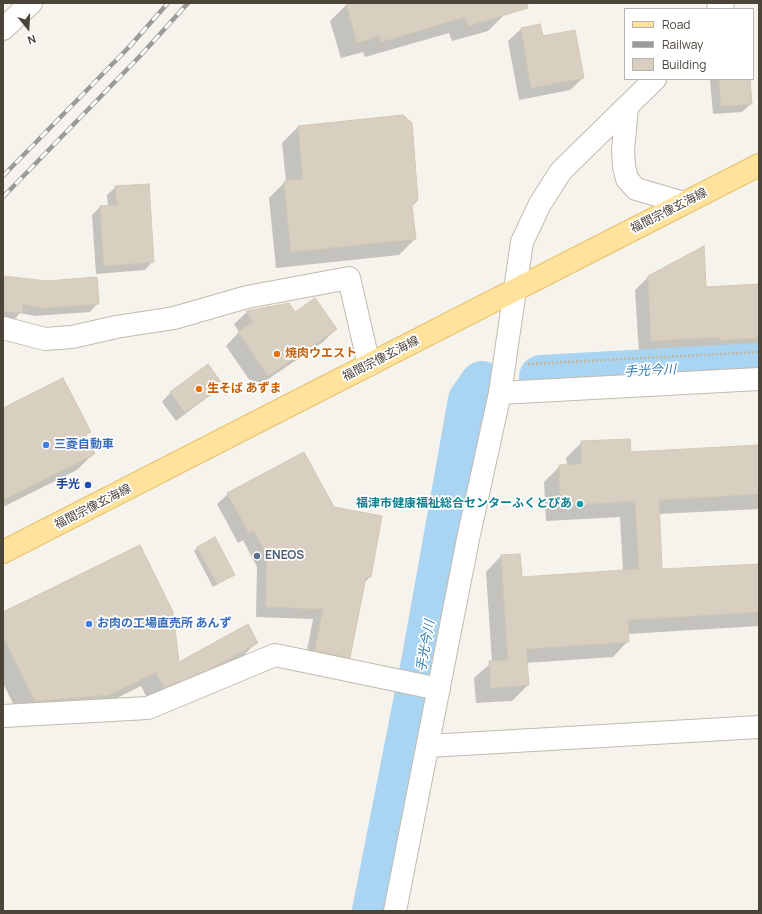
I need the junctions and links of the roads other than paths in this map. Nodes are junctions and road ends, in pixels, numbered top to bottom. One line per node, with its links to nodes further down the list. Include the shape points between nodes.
1 (31, 3): 2 (street)
2 (3, 29)
3 (654, 80): 4 (street)
4 (627, 108): 6 (street, via 623,150 627,179 636,189); 7 (street, via 561,171 540,204 522,242)
5 (759, 165): 6 (main road, 福間宗像玄海線)
6 (684, 203): 7 (main road, 福間宗像玄海線)
7 (515, 289): 9 (main road, 福間宗像玄海線); 11 (street)
8 (3, 328): 9 (street, via 45,339 72,337 174,318 247,297 349,278)
9 (369, 365): 12 (main road, 福間宗像玄海線)
10 (759, 378): 11 (street)
11 (500, 393): 13 (street)
12 (3, 552)
13 (439, 689): 14 (street, via 275,655 148,708); 16 (street)
14 (3, 716)
15 (759, 727): 16 (street)
16 (428, 746): 17 (street)
17 (395, 911)

